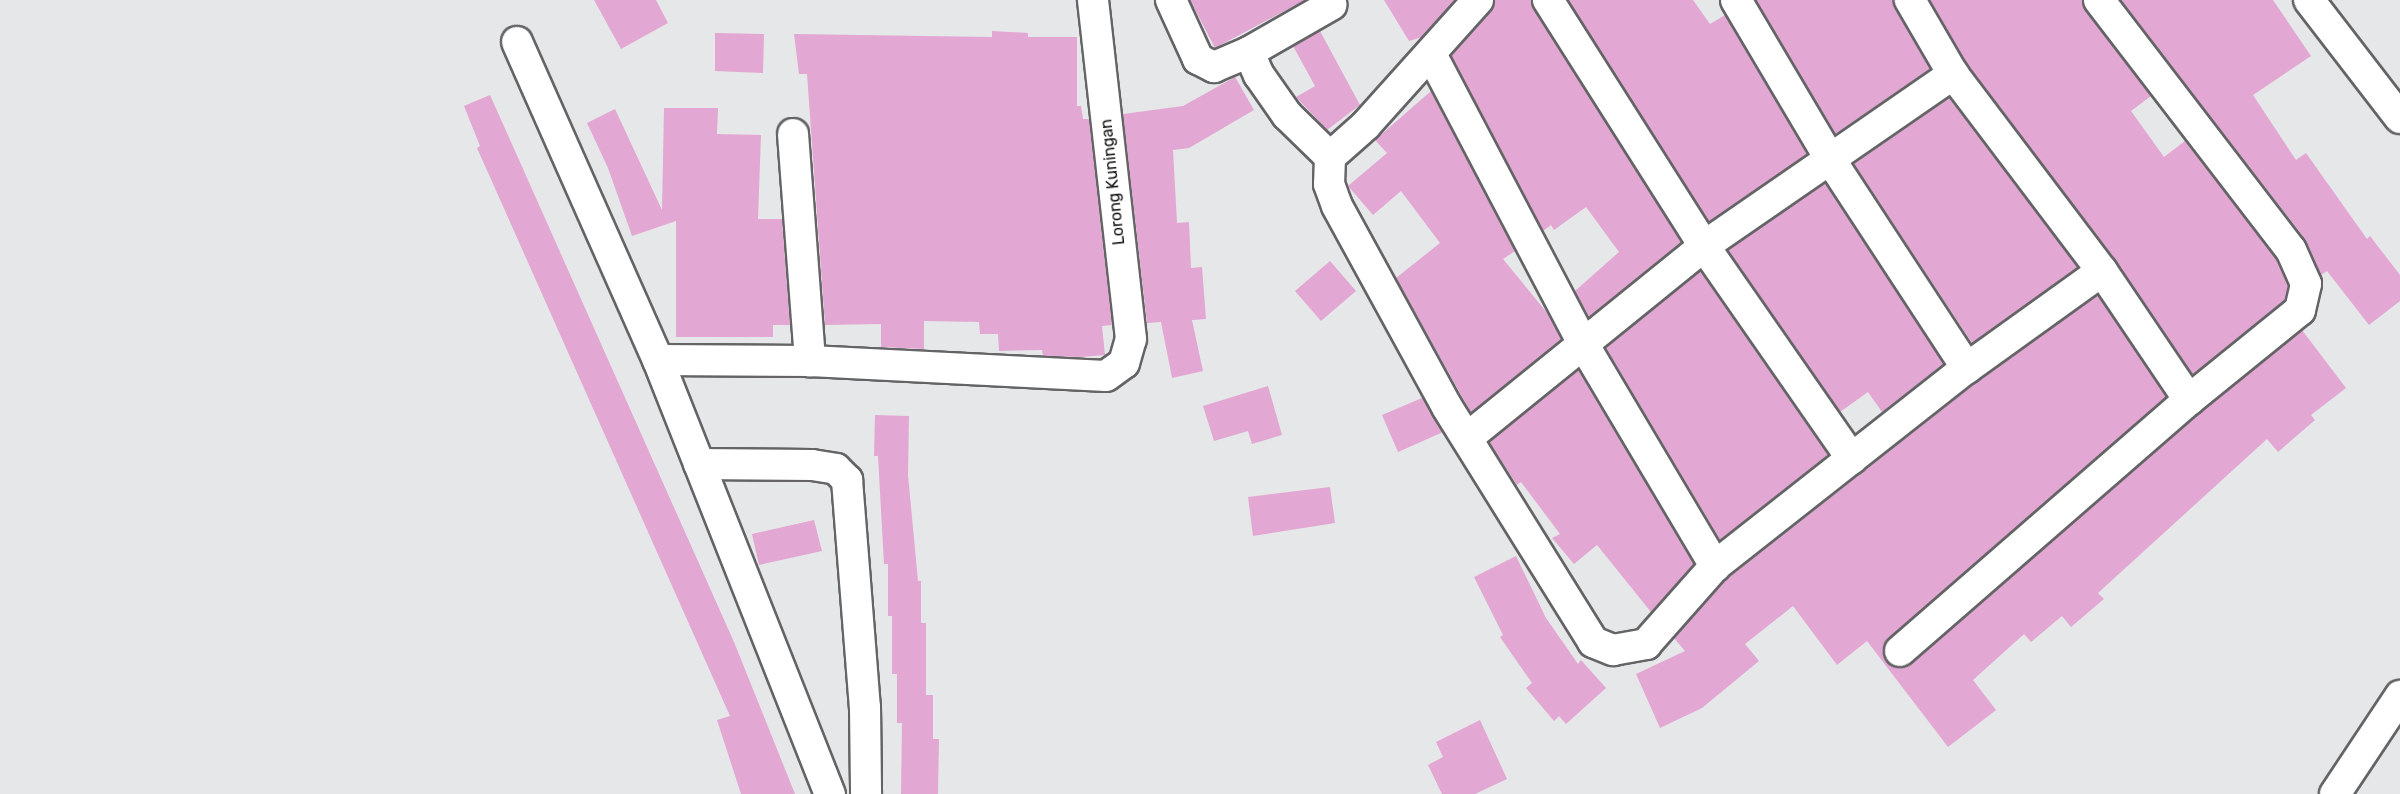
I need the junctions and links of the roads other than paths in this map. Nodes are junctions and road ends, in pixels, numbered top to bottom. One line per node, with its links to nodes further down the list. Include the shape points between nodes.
1 (1093, 0): 22 (street, Lorong Kuningan, via 1131,339 1124,363 1106,376)
2 (1172, 0): 11 (street, via 1198,59 1214,67)
3 (1478, 0): 12 (street)
4 (1548, 0): 18 (street)
5 (1736, 0): 17 (street)
6 (1910, 0): 13 (street)
7 (2099, 0): 24 (street, via 2291,250 2306,284 2300,310)
8 (2311, 1): 14 (street)
9 (1331, 5): 11 (street)
10 (517, 42): 21 (street)
11 (1249, 52): 16 (street, via 1259,75 1287,115)
12 (1431, 54): 16 (street); 20 (street)
13 (1953, 74): 17 (street); 19 (street)
14 (2400, 118)
15 (793, 134): 22 (street)
16 (1330, 157): 25 (street, via 1329,184 1337,206)
17 (1830, 159): 18 (street); 23 (street)
18 (1704, 246): 20 (street); 26 (street)
19 (2102, 271): 23 (street); 24 (street)
20 (1582, 342): 25 (street); 28 (street)
21 (658, 360): 22 (street); 27 (street)
22 (810, 361)
23 (1967, 368): 26 (street)
24 (2189, 400): 29 (street)
25 (1467, 438): 28 (street, via 1593,642 1613,650 1646,644)
26 (1852, 459): 28 (street)
27 (699, 464): 31 (street); 32 (street, via 812,465 836,469 847,480 865,707)
28 (1715, 566)
29 (1900, 651)
30 (2400, 696): 33 (street)
31 (830, 794)
32 (866, 794)
33 (2335, 794)

